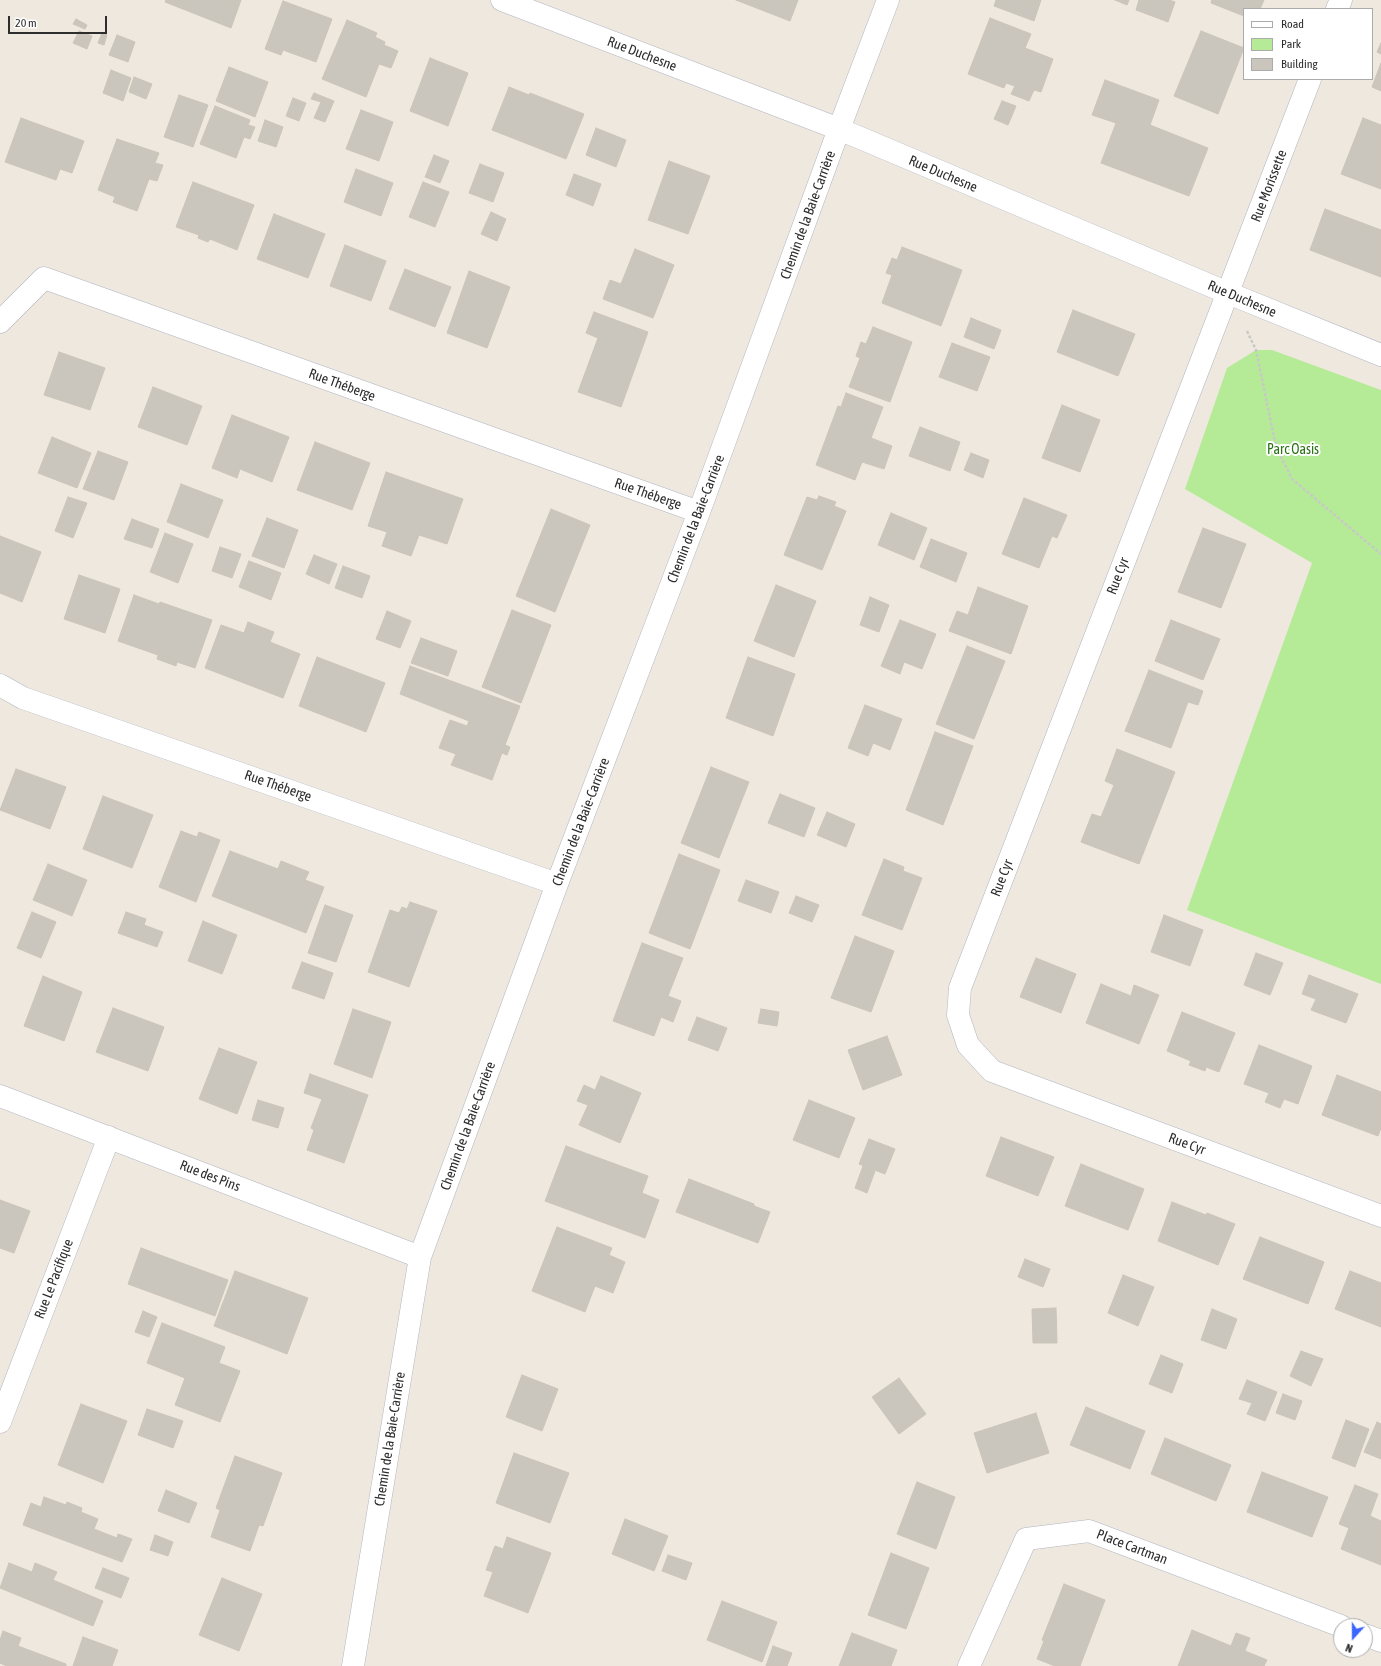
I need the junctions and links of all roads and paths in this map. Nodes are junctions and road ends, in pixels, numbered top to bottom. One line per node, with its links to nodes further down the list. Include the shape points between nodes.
1 (502, 0): 4 (street, Rue Duchesne)
2 (888, 0): 4 (street, Chemin de la Baie-Carrière)
3 (1310, 80): 5 (street, Rue Morissette)
4 (839, 129): 5 (street, Rue Duchesne); 8 (street, Chemin de la Baie-Carrière)
5 (1228, 293): 7 (street, Rue Duchesne); 9 (path, via 1256,350 1276,447 1292,479); 14 (street, Rue Cyr, via 960,988 958,1015 968,1045 992,1071)
6 (0, 322): 8 (street, Rue Théberge, via 44,278)
7 (1381, 355)
8 (699, 512): 11 (street, Chemin de la Baie-Carrière)
9 (1381, 554)
10 (0, 685): 11 (street, Rue Théberge, via 23,698)
11 (557, 884): 15 (street, Chemin de la Baie-Carrière)
12 (0, 1096): 13 (street, Rue des Pins)
13 (109, 1137): 15 (street, Rue des Pins); 16 (street, Rue Le Pacifique)
14 (1381, 1216)
15 (420, 1257): 18 (street, Chemin de la Baie-Carrière)
16 (0, 1422)
17 (1333, 1623): 19 (street, Place Cartman, via 1090,1531 1026,1539)
18 (353, 1666)
19 (969, 1666)

